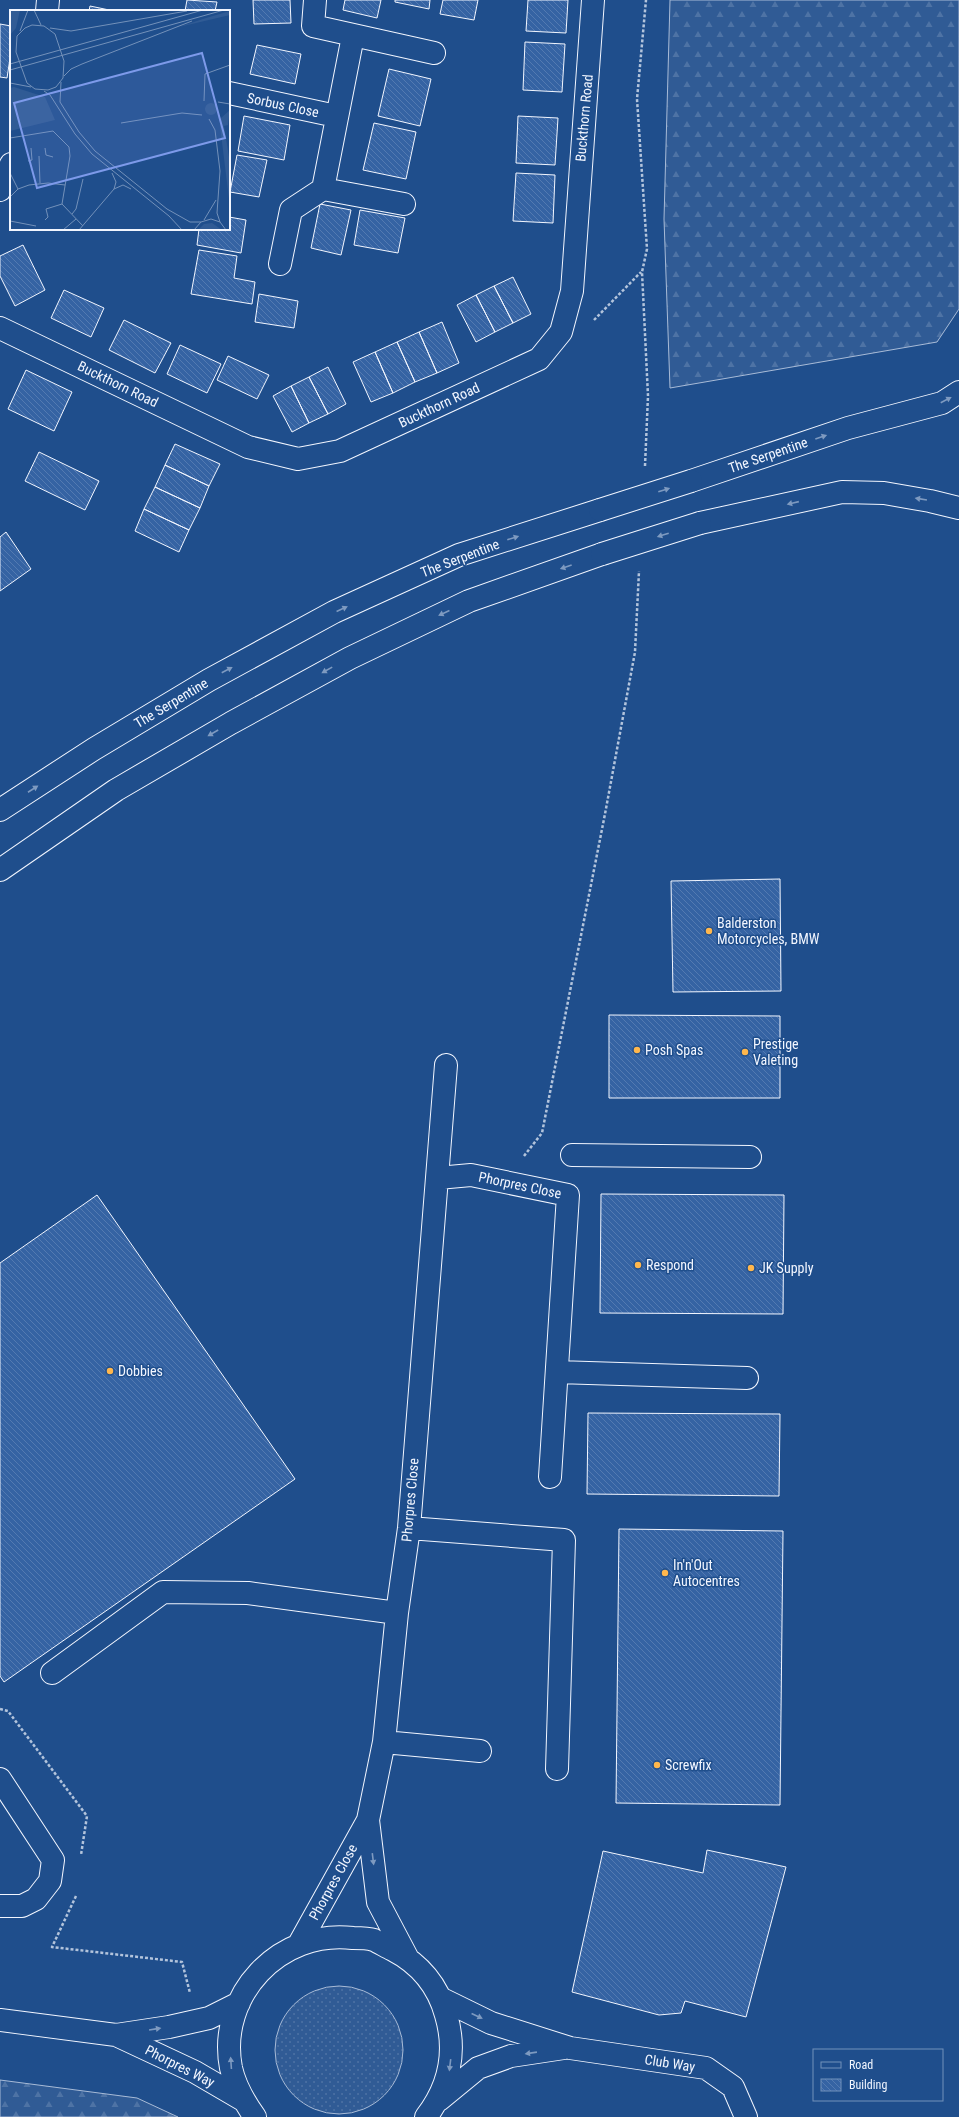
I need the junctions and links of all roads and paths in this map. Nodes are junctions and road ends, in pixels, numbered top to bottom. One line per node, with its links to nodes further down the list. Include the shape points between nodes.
1 (48, 0): 5 (street)
2 (315, 0): 6 (street, via 313,26)
3 (593, 0): 17 (street, Buckthorn Road, via 572,290)
4 (646, 0): 15 (path, via 637,100 647,248)
5 (47, 10)
6 (353, 36): 7 (street); 9 (street, Sorbus Close)
7 (434, 53)
8 (230, 93): 9 (street, Sorbus Close)
9 (336, 116): 11 (street, Sorbus Close)
10 (10, 166): 12 (street)
11 (323, 189): 13 (street); 14 (street, via 291,210)
12 (0, 190)
13 (404, 204)
14 (280, 264)
15 (642, 272): 17 (path, via 580,334); 19 (path, via 648,396)
16 (0, 328): 17 (street, Buckthorn Road, via 248,447 298,459 340,451 539,359)
17 (561, 332)
18 (959, 392): 22 (street, The Serpentine, one-way to 18, bridge, via 208,680 334,612 459,555 848,428 942,402)
19 (644, 473)
20 (959, 508): 23 (street, one-way to 23, bridge, via 930,500 884,493 842,492 700,523 469,601 350,658 231,722 116,790)
21 (639, 566): 26 (path, via 635,652 606,814 544,1126 526,1155)
22 (0, 810)
23 (0, 870)
24 (446, 1066): 28 (street, Phorpres Close)
25 (572, 1155): 27 (street)
26 (519, 1157)
27 (750, 1157)
28 (438, 1178): 29 (street, Phorpres Close, via 471,1175 568,1195); 32 (street, Phorpres Close)
29 (557, 1372): 30 (street); 31 (street, Phorpres Close)
30 (747, 1378)
31 (550, 1477)
32 (409, 1528): 33 (street, Phorpres Close); 38 (street, via 564,1540)
33 (397, 1613): 34 (street, via 248,1593 164,1592); 36 (street, Phorpres Close)
34 (52, 1673)
35 (0, 1709): 41 (path, via 8,1711 86,1816)
36 (384, 1742): 37 (street); 40 (street, Phorpres Close)
37 (480, 1751)
38 (557, 1769)
39 (0, 1780): 43 (street, via 53,1860 50,1881 36,1899 22,1906)
40 (368, 1820): 44 (street, Phorpres Close); 45 (street, Phorpres Close, one-way to 45, via 378,1902)
41 (80, 1860)
42 (77, 1889): 49 (path, via 52,1947 182,1962)
43 (0, 1906)
44 (299, 1944): 45 (street, via 336,1935 373,1940); 47 (street, via 274,1958 253,1978)
45 (407, 1957): 46 (street, via 427,1976)
46 (442, 1999): 51 (street, Club Way, one-way to 51, via 492,2023); 53 (street, one-way to 53, via 451,2033 450,2068)
47 (239, 2003): 49 (street, Phorpres Way); 52 (street, one-way to 47, via 231,2069 230,2035)
48 (0, 2020): 50 (street, Phorpres Way)
49 (197, 2021): 50 (street, Phorpres Way, one-way to 49)
50 (116, 2035): 52 (street, Phorpres Way, via 195,2072)
51 (570, 2048): 53 (street, Club Way, one-way to 53, via 511,2056 478,2068); 54 (street, Club Way, via 706,2068 733,2087)
52 (249, 2108)
53 (432, 2109)
54 (746, 2117)

